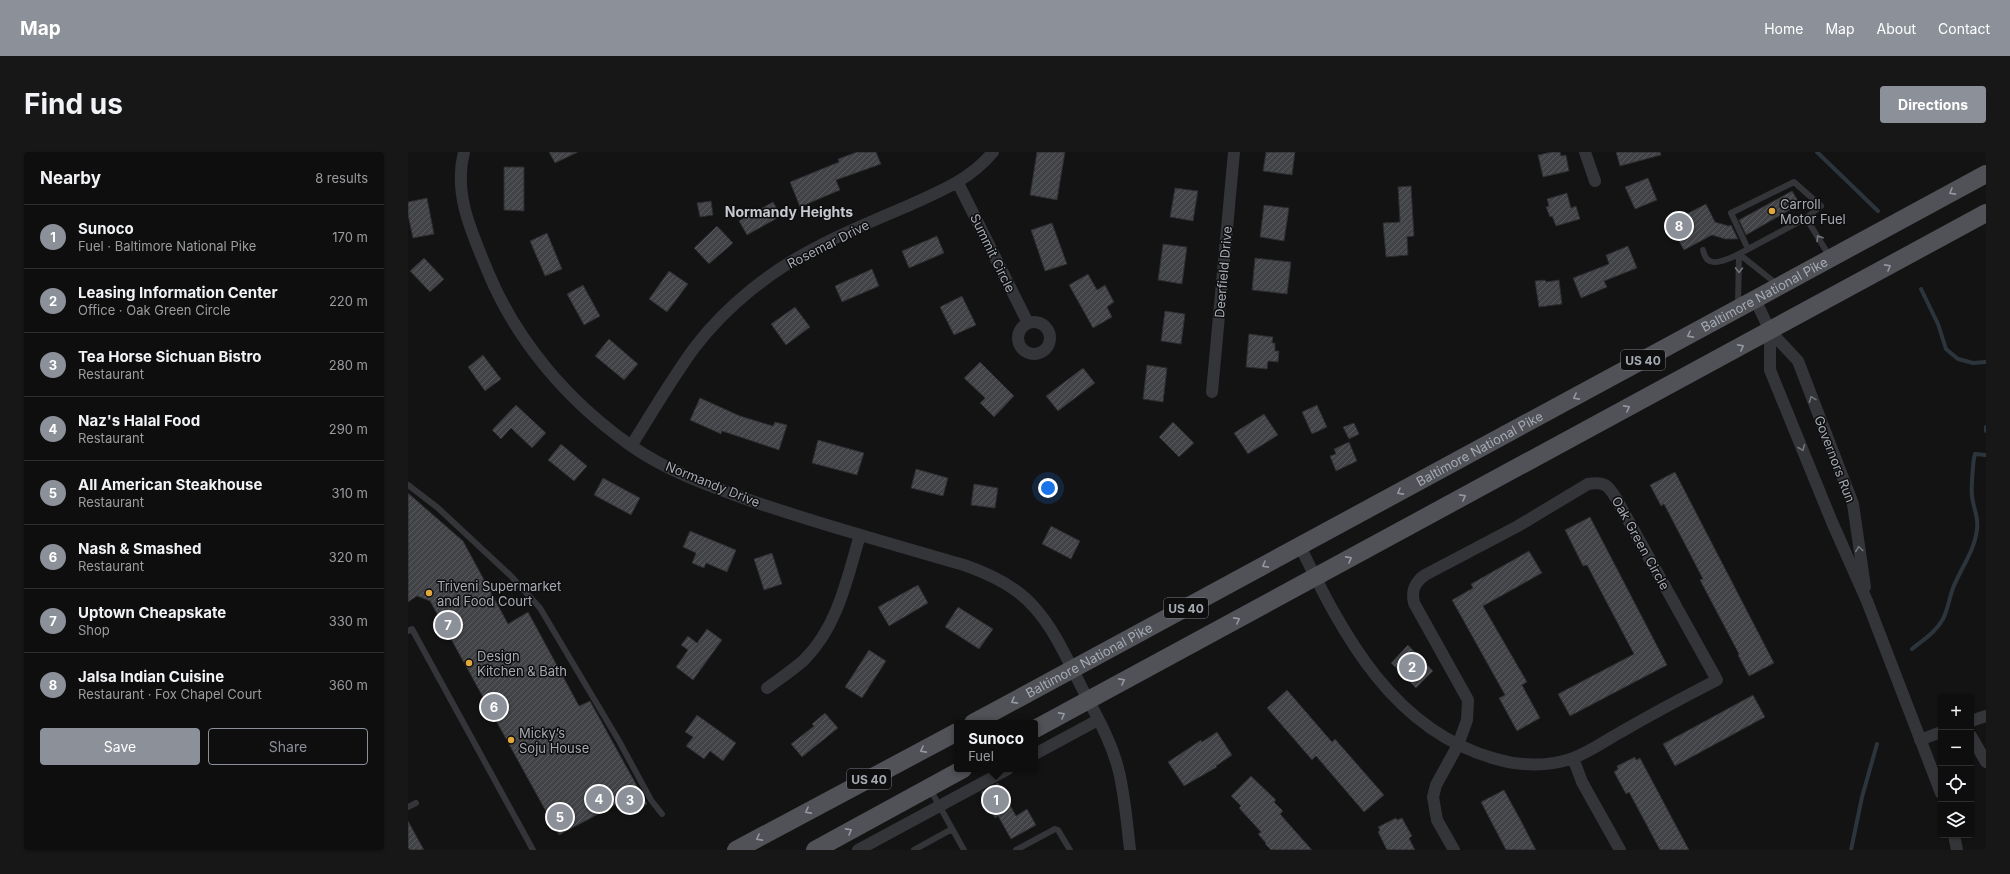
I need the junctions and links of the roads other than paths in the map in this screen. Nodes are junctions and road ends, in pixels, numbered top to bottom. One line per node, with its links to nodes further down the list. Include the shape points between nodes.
1 (464, 152): 20 (street, Normandy Drive, via 460,184 464,208 472,234 507,312 531,349 557,381 588,412)
2 (994, 152): 7 (street, Rosemar Drive)
3 (1234, 152): 19 (street, Deerfield Drive)
4 (1585, 152): 6 (street)
5 (1986, 174): 13 (main road, Baltimore National Pike / US 40, one-way to 13)
6 (1595, 181)
7 (958, 183): 17 (street, Summit Circle); 20 (street, Rosemar Drive, via 818,246 781,268 749,292 695,347)
8 (1986, 213): 18 (main road, US 40, one-way to 8)
9 (1806, 218): 10 (lane); 10 (lane, via 1821,206 1794,182 1731,213); 13 (lane, one-way to 9)
10 (1748, 249): 12 (lane)
11 (1703, 250): 12 (lane, via 1708,261 1712,262)
12 (1740, 254): 14 (lane); 16 (lane, one-way to 16)
13 (1831, 258): 14 (main road, Baltimore National Pike / US 40)
14 (1780, 286): 15 (main road, Baltimore National Pike / US 40)
15 (1755, 300): 16 (main road, Baltimore National Pike / US 40); 18 (street, Governors Run)
16 (1738, 308): 23 (main road, Baltimore National Pike / US 40, one-way to 23)
17 (1028, 323)
18 (1770, 331): 24 (main road, US 40, one-way to 18); 25 (street, Governors Run, one-way to 25, via 1770,370); 25 (street, Governors Run, one-way to 18, via 1853,504 1798,361)
19 (1212, 392)
20 (631, 446): 22 (street, Normandy Drive, via 673,470 711,486 783,512)
21 (408, 485): 50 (lane, via 450,519 511,576 540,608 616,735 651,800)
22 (860, 535): 27 (street, Normandy Drive, via 964,565 1004,582 1034,607 1048,624); 28 (street, via 838,608 829,628 803,660)
23 (1300, 546): 24 (street, Oak Green Circle); 27 (main road, Baltimore National Pike / US 40, one-way to 27)
24 (1315, 577): 29 (main road, US 40, one-way to 24); 39 (street, Oak Green Circle, via 1352,642 1385,688 1403,708 1423,724)
25 (1867, 601): 37 (street, Governors Run)
26 (408, 631): 54 (lane, via 412,629)
27 (1073, 670): 29 (street, Normandy Drive); 31 (main road, Baltimore National Pike / US 40, one-way to 31)
28 (767, 688)
29 (1088, 700): 32 (street, Normandy Drive); 34 (main road, US 40, one-way to 29)
30 (1986, 716): 33 (street)
31 (979, 720)
32 (1098, 720): 40 (street); 53 (street, Normandy Drive, via 1113,751 1119,771)
33 (1974, 720)
34 (1038, 727)
35 (1938, 733): 37 (street)
36 (954, 734): 55 (main road, US 40, one-way to 55)
37 (1920, 740): 45 (street, Governors Run)
38 (1974, 741): 42 (street)
39 (1458, 745): 41 (street, Oak Green Circle, via 1507,762 1535,765); 41 (street, Oak Green Circle, via 1467,720 1468,700 1414,603 1413,587 1425,575 1518,526 1588,484 1596,483 1610,487 1717,680); 62 (street, via 1436,785 1433,797 1437,820)
40 (1038, 752)
41 (1573, 758): 63 (street, via 1582,782)
42 (1986, 762)
43 (958, 772): 46 (main road, US 40)
44 (1002, 772): 48 (street)
45 (1938, 785)
46 (930, 787): 48 (lane); 56 (main road, US 40, one-way to 46)
47 (416, 803): 49 (lane)
48 (940, 806): 51 (lane); 57 (street)
49 (408, 807)
50 (662, 814)
51 (952, 829): 58 (lane); 59 (lane)
52 (1955, 838): 64 (street)
53 (1127, 849)
54 (533, 850)
55 (736, 850)
56 (815, 850)
57 (858, 850)
58 (914, 850)
59 (964, 850)
60 (1016, 850): 61 (lane, via 1055,829)
61 (1070, 850)
62 (1454, 850)
63 (1620, 850)
64 (1957, 850)

